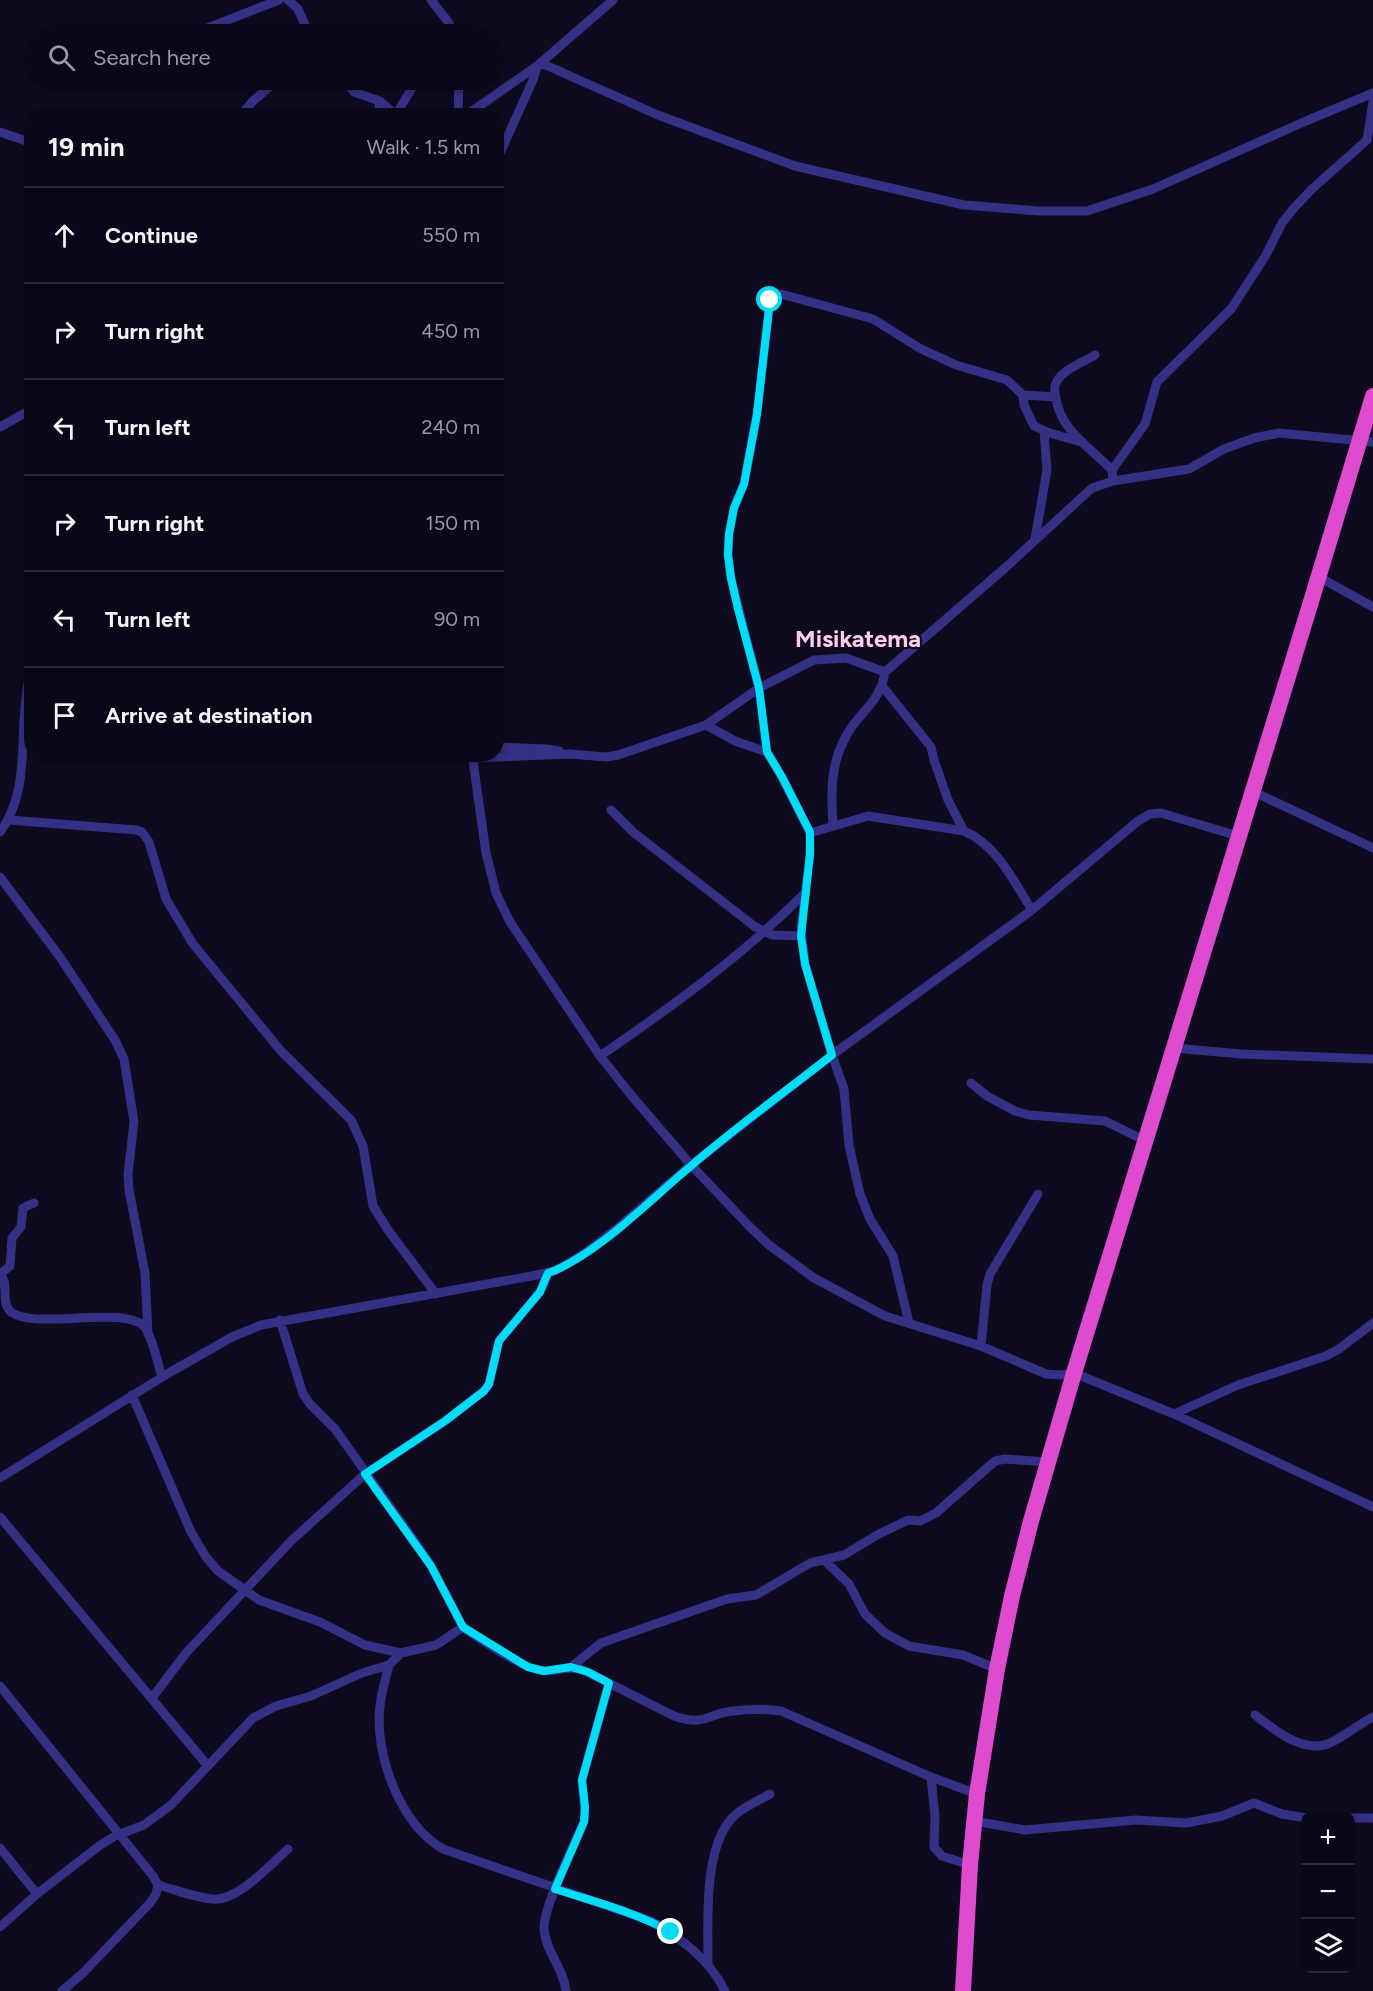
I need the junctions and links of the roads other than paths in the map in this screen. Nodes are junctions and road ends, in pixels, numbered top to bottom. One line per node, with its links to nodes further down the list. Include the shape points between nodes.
1 (279, 0): 6 (street)
2 (288, 0): 7 (street, via 298,9)
3 (431, 0): 5 (street)
4 (613, 0): 8 (street)
5 (448, 23)
6 (218, 24)
7 (303, 24)
8 (539, 64): 9 (street); 15 (street, via 658,115 795,166 964,205 1039,211 1087,210 1154,189); 26 (street)
9 (504, 89)
10 (265, 90): 18 (street)
11 (352, 90): 16 (street)
12 (411, 90): 21 (street)
13 (459, 90): 22 (street)
14 (502, 90): 23 (street)
15 (1373, 93)
16 (380, 101): 19 (street); 20 (street)
17 (1373, 102): 36 (street, via 1367,141 1294,208 1231,309 1157,382 1145,424)
18 (246, 108)
19 (379, 108)
20 (388, 108)
21 (400, 108)
22 (458, 108)
23 (476, 108)
24 (0, 132): 25 (street)
25 (24, 140)
26 (504, 144)
27 (1095, 355): 30 (street, via 1059,378 1055,383)
28 (1023, 395): 30 (street); 33 (street, via 1031,423); 43 (street, via 1007,380 956,365 873,319 781,294 770,300 759,403 744,484 729,534 731,578)
29 (1373, 396): 35 (highway)
30 (1056, 397): 34 (street, via 1063,420)
31 (24, 413): 32 (street)
32 (0, 426)
33 (1044, 431): 34 (street); 38 (street, via 1047,470)
34 (1081, 442): 36 (street)
35 (1366, 442): 37 (street, via 1279,433 1263,435 1224,449 1189,470); 39 (highway)
36 (1112, 470): 37 (street)
37 (1113, 481): 38 (street, via 1092,488)
38 (1035, 539): 41 (street)
39 (1319, 577): 40 (street); 51 (highway)
40 (1373, 607)
41 (885, 672): 42 (street); 43 (street, via 846,658 814,660)
42 (883, 687): 54 (street, via 845,738 838,754 831,785); 55 (street, via 931,747 948,800)
43 (759, 688): 45 (street); 47 (street)
44 (24, 724): 53 (street, via 20,783)
45 (706, 725): 47 (street); 48 (street, via 618,755)
46 (504, 747): 48 (street)
47 (767, 752): 57 (street)
48 (570, 754): 49 (street)
49 (504, 755)
50 (474, 762): 67 (street, via 486,853 501,906)
51 (1252, 791): 58 (highway); 59 (street)
52 (611, 810): 63 (street, via 633,832)
53 (9, 819): 56 (street); 76 (street, via 136,830 146,836 166,900 193,944 280,1051 351,1120 365,1156 373,1206)
54 (833, 825): 55 (street, via 868,816); 57 (street)
55 (964, 831): 62 (street, via 987,845)
56 (0, 832)
57 (810, 832): 61 (street)
58 (1238, 836): 62 (street, via 1169,814 1150,814); 65 (highway)
59 (1373, 848)
60 (0, 878): 80 (street, via 60,957 124,1059 134,1122 129,1190 145,1274)
61 (806, 892): 63 (street); 64 (street)
62 (1032, 910): 66 (street)
63 (764, 932): 64 (street); 67 (street, via 684,998)
64 (801, 936): 66 (street, via 805,964)
65 (1174, 1048): 68 (street); 70 (highway)
66 (832, 1055): 71 (street); 78 (street, via 844,1089 849,1145 860,1194 896,1264)
67 (600, 1056): 71 (street)
68 (1373, 1059)
69 (971, 1083): 70 (street, via 1015,1111 1105,1121)
70 (1146, 1141): 82 (highway)
71 (692, 1165): 74 (street, via 585,1253); 78 (street, via 762,1239 789,1261 847,1297)
72 (1038, 1194): 81 (street, via 990,1274)
73 (34, 1203): 75 (street, via 23,1208 21,1227 12,1238 10,1266)
74 (548, 1273): 76 (street); 87 (street, via 540,1292 499,1341 484,1391)
75 (0, 1274): 80 (street, via 4,1279 4,1304 18,1316 125,1318 141,1323)
76 (436, 1294): 77 (street)
77 (280, 1320): 83 (street, via 232,1337); 87 (street, via 303,1394 335,1429)
78 (909, 1323): 81 (street)
79 (1373, 1323): 85 (street, via 1326,1356 1238,1384)
80 (148, 1334): 83 (street)
81 (981, 1346): 82 (street, via 1046,1374)
82 (1074, 1373): 85 (street); 86 (highway)
83 (162, 1377): 84 (street)
84 (132, 1395): 88 (street); 92 (street, via 191,1532 218,1571)
85 (1174, 1414): 89 (street)
86 (1048, 1462): 91 (street, via 995,1461 936,1513 920,1521 908,1520 850,1553); 97 (highway)
87 (365, 1474): 92 (street, via 291,1541); 93 (street, via 431,1566)
88 (0, 1478)
89 (1373, 1507)
90 (0, 1517): 100 (street)
91 (824, 1560): 96 (street, via 810,1563 756,1595 727,1599 601,1643); 97 (street, via 849,1584 865,1614 885,1634 909,1646 963,1655)
92 (244, 1591): 94 (street, via 365,1645); 100 (street, via 186,1653)
93 (463, 1627): 94 (street, via 436,1645); 96 (street, via 528,1667 544,1671)
94 (402, 1653): 95 (street)
95 (389, 1665): 103 (street, via 263,1712 242,1728); 116 (street, via 380,1706 383,1756 396,1792 422,1833 443,1849)
96 (571, 1667): 98 (street)
97 (997, 1669): 106 (highway)
98 (609, 1683): 104 (street, via 687,1720 701,1721 732,1711 781,1711); 116 (street, via 582,1780 584,1822)
99 (0, 1686): 111 (street)
100 (152, 1698): 103 (street)
101 (1255, 1715): 102 (street, via 1302,1744 1322,1745)
102 (1373, 1717)
103 (208, 1766): 111 (street, via 161,1813)
104 (931, 1777): 106 (street); 114 (street, via 934,1847 942,1856)
105 (770, 1794): 119 (street, via 728,1822 721,1837 708,1902)
106 (977, 1794): 110 (highway)
107 (1301, 1817): 110 (street, via 1254,1803 1186,1822 1136,1820 1025,1830)
108 (1355, 1818): 109 (street)
109 (1373, 1818)
110 (974, 1821): 114 (highway)
111 (119, 1835): 115 (street); 117 (street)
112 (0, 1848): 117 (street)
113 (288, 1849): 115 (street, via 244,1887 223,1899)
114 (970, 1865): 125 (highway)
115 (158, 1885): 120 (street, via 150,1903)
116 (555, 1889): 119 (street, via 651,1921 671,1932); 123 (street, via 544,1929)
117 (37, 1894): 118 (street)
118 (0, 1927)
119 (708, 1963): 124 (street)
120 (73, 1983): 121 (street); 122 (street)
121 (62, 1991)
122 (81, 1991)
123 (566, 1991)
124 (725, 1991)
125 (963, 1991)

